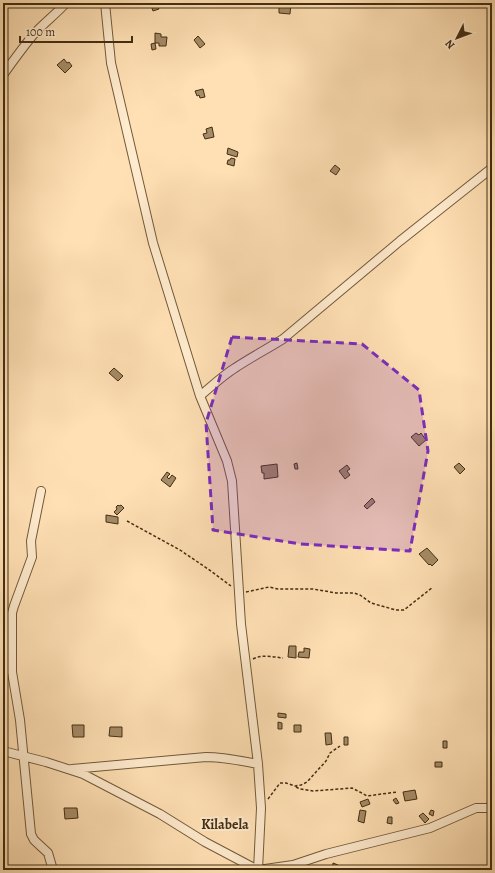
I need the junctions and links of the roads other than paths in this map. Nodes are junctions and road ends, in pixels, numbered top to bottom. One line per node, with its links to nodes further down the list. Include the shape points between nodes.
1 (66, 3): 3 (street, via 34,34)
2 (105, 3): 5 (street, via 111,62 153,243)
3 (3, 75)
4 (492, 168): 5 (street, via 283,338 234,368)
5 (200, 396): 9 (street, via 232,480 241,624)
6 (41, 491): 8 (street, via 31,541 32,557 12,613 12,672)
7 (3, 751): 8 (street)
8 (24, 756): 10 (street); 12 (street, via 31,834 48,853)
9 (258, 764): 10 (street, via 206,757); 13 (street, via 261,808)
10 (68, 769): 13 (street, via 83,774 160,814)
11 (492, 806): 13 (street, via 476,808 430,828 326,854 293,865)
12 (53, 870)
13 (258, 870)

